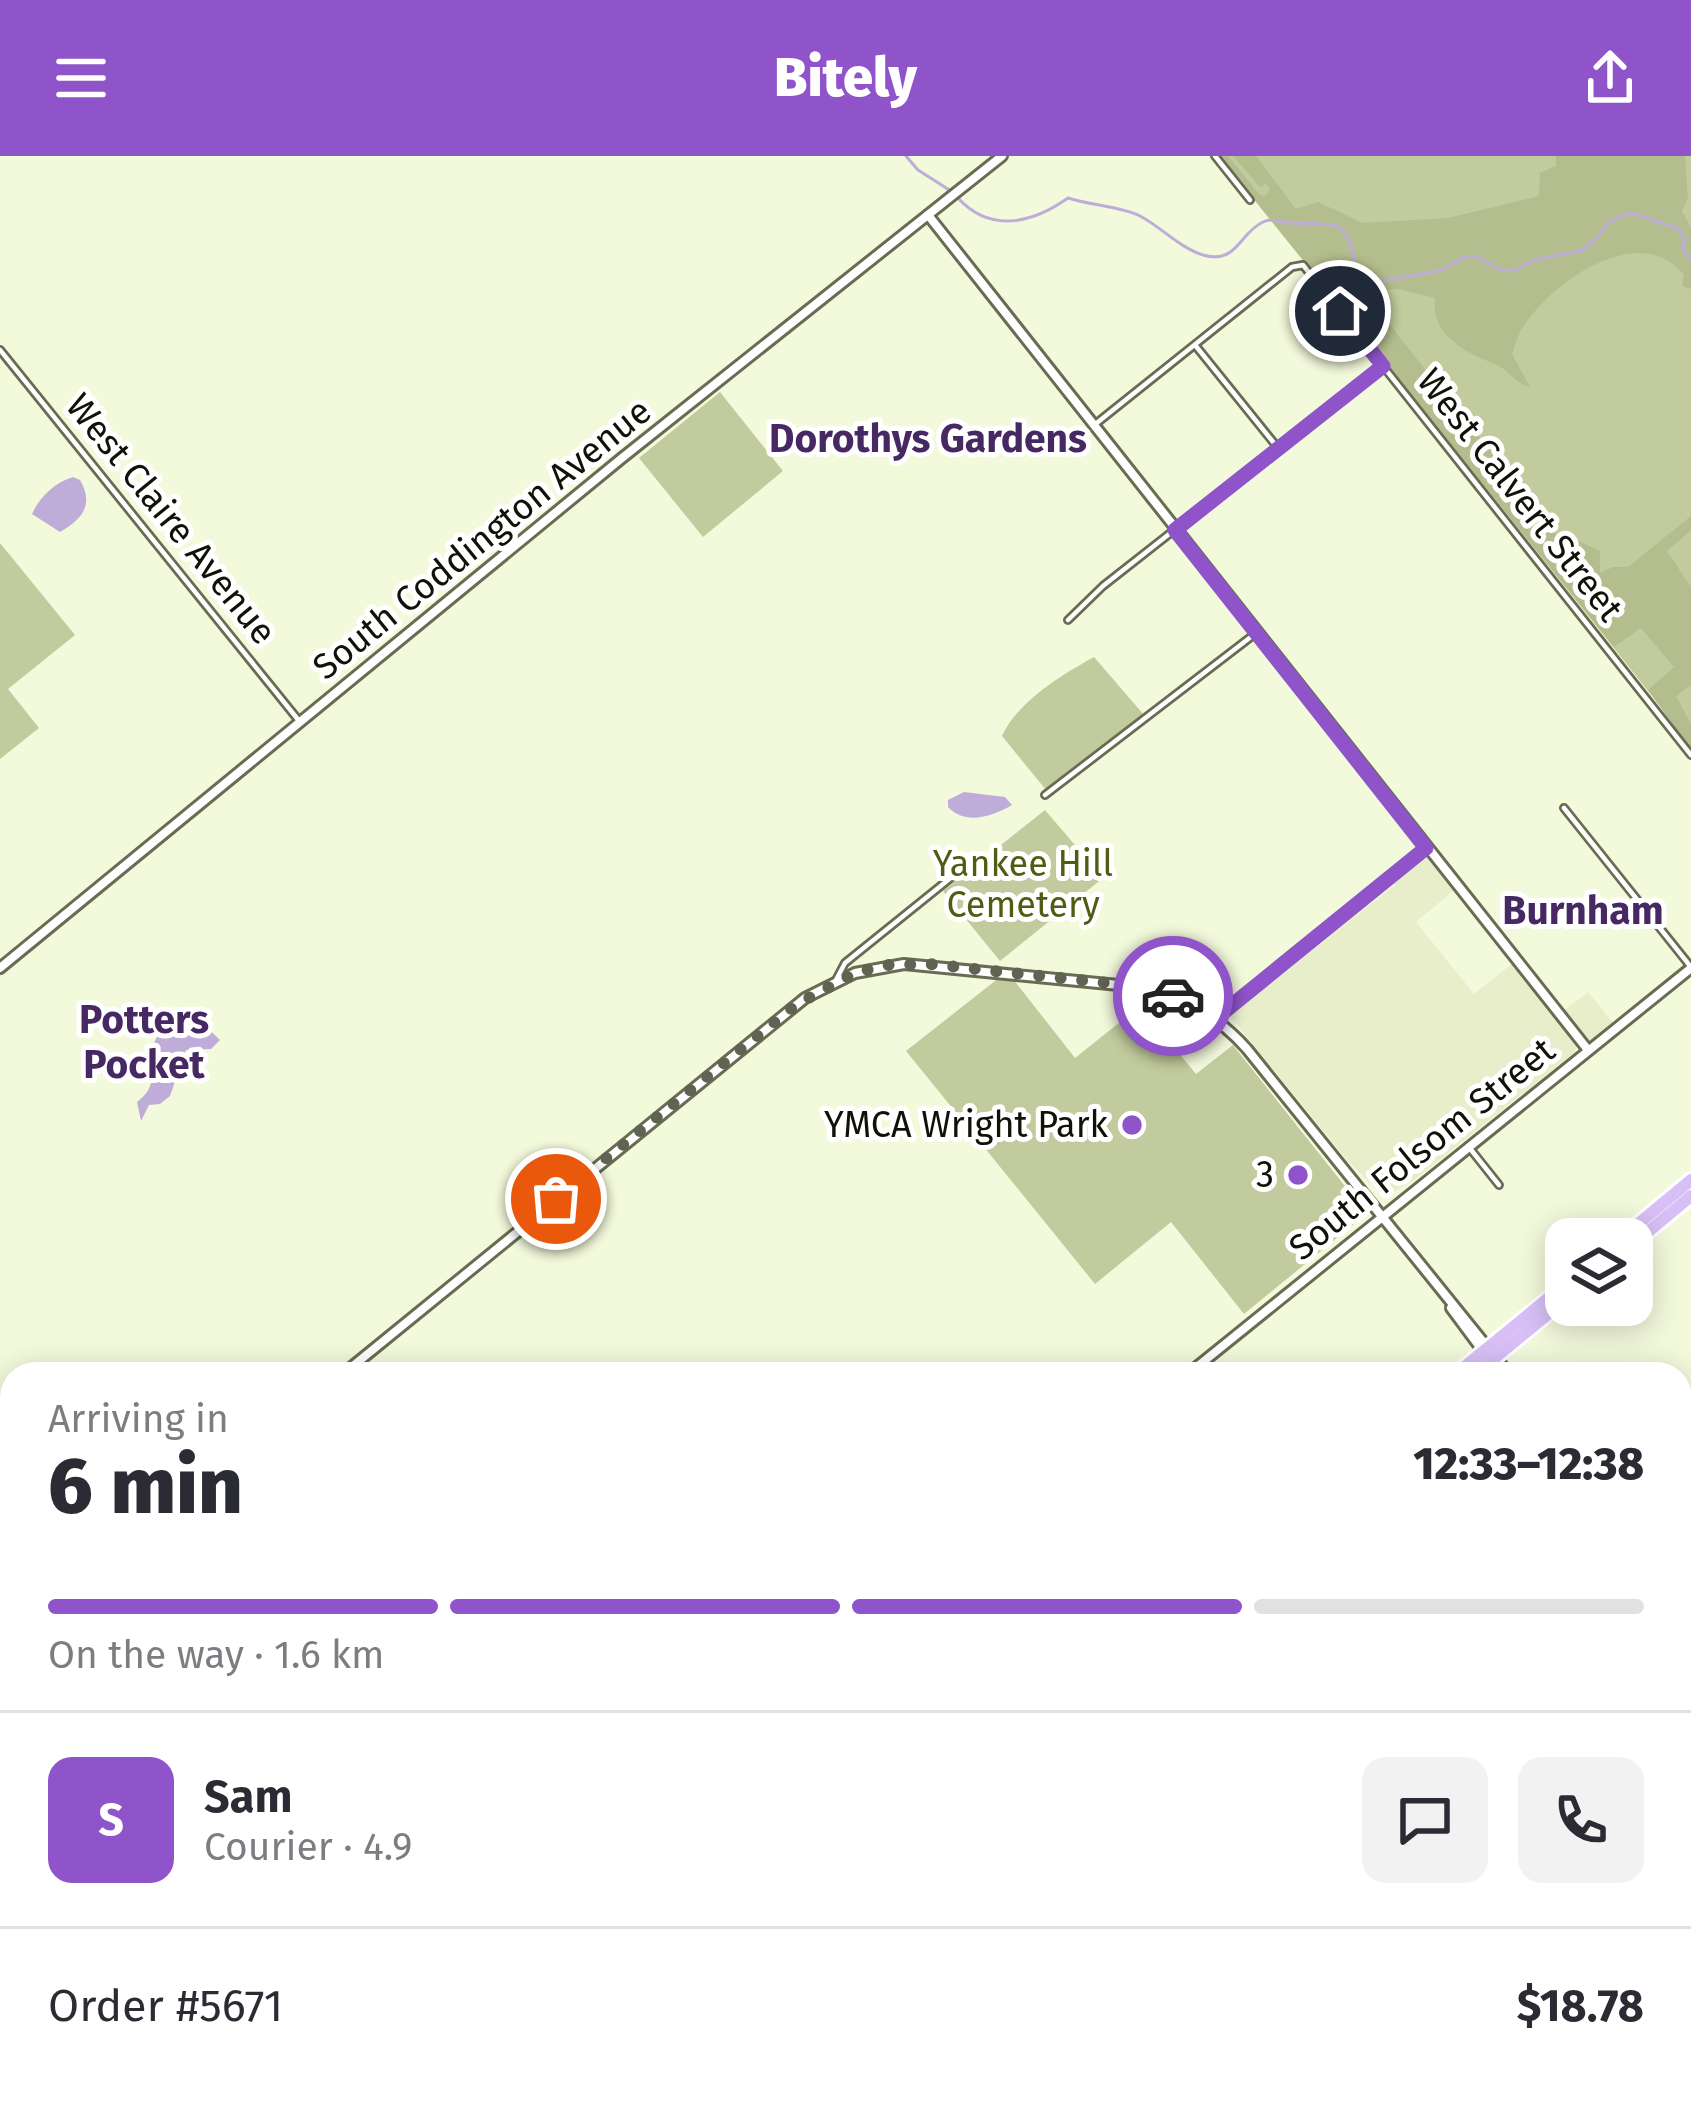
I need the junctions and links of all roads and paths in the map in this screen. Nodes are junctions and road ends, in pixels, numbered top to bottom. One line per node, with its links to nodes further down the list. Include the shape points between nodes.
1 (1002, 156): 4 (street, South Coddington Avenue)
2 (1215, 156): 3 (street)
3 (1250, 200)
4 (928, 215): 8 (street); 13 (street, South Coddington Avenue)
5 (1194, 345): 7 (street, West Calvert Street, via 1300,264); 8 (street); 9 (street)
6 (0, 350): 13 (street, West Claire Avenue)
7 (1383, 366): 9 (street); 14 (street, West Calvert Street)
8 (1093, 425): 10 (street)
9 (1278, 448): 10 (street)
10 (1175, 530): 11 (street); 12 (street)
11 (1068, 620)
12 (1256, 633): 15 (street); 17 (street)
13 (300, 722): 20 (street, South Coddington Avenue)
14 (1691, 755)
15 (1045, 796)
16 (1564, 808): 19 (street)
17 (1426, 848): 22 (street); 23 (street)
18 (963, 868): 21 (street, via 845,963)
19 (1691, 967): 23 (street, South Folsom Street)
20 (0, 968)
21 (836, 980): 22 (street, via 886,965 942,965 1145,988); 34 (street)
22 (1215, 1019): 28 (street)
23 (1588, 1050): 24 (street, South Folsom Street)
24 (1468, 1146): 26 (street); 28 (street, South Folsom Street)
25 (1691, 1180): 29 (highway)
26 (1499, 1185)
27 (1691, 1196): 30 (highway)
28 (1381, 1215): 33 (street); 35 (street, South Folsom Street)
29 (1645, 1218)
30 (1653, 1228)
31 (1545, 1303): 33 (highway)
32 (1545, 1314): 33 (highway)
33 (1490, 1354): 36 (highway); 37 (highway); 38 (street)
34 (358, 1362)
35 (1203, 1362)
36 (1476, 1362)
37 (1484, 1362)
38 (1496, 1362)

